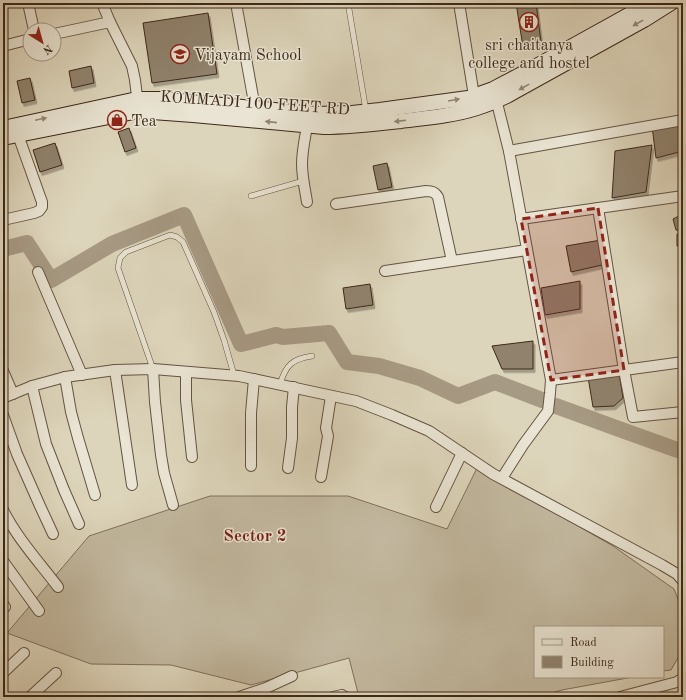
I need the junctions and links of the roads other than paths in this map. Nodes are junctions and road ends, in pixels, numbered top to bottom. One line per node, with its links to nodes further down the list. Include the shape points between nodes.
1 (28, 3): 8 (street)
2 (102, 3): 9 (street)
3 (236, 3): 16 (street)
4 (348, 3): 17 (lane)
5 (460, 3): 14 (street)
6 (650, 3): 13 (main road, KOMMADI 100 FEET RD, via 531,70)
7 (671, 3): 13 (main road, KOMMADI 100 FEET RD, one-way to 13, via 582,55)
8 (32, 22)
9 (110, 22): 10 (street); 15 (street, via 132,66)
10 (62, 32)
11 (22, 41): 12 (street)
12 (3, 46)
13 (495, 95): 14 (main road, KOMMADI 100 FEET RD); 19 (main road, KOMMADI 100 FEET RD, one-way to 19, via 471,110 434,117 343,127); 23 (street)
14 (474, 96): 17 (main road, KOMMADI 100 FEET RD, one-way to 14)
15 (138, 105): 16 (main road, KOMMADI 100 FEET RD, via 165,99); 19 (main road, KOMMADI 100 FEET RD, one-way to 15, via 193,115); 20 (main road, one-way to 15); 21 (main road, KOMMADI 100 FEET RD)
16 (255, 108): 17 (main road, KOMMADI 100 FEET RD, via 315,114)
17 (366, 112)
18 (683, 120): 23 (street)
19 (307, 126): 24 (street, via 302,163)
20 (3, 128)
21 (18, 135): 22 (main road, KOMMADI 100 FEET RD); 31 (street, via 42,208 34,213)
22 (3, 138)
23 (509, 151): 30 (street)
24 (304, 181): 25 (lane); 27 (street)
25 (251, 196)
26 (683, 196): 29 (street)
27 (307, 202)
28 (336, 204): 33 (street, via 426,191 436,193)
29 (598, 208): 30 (street); 40 (street)
30 (521, 219): 32 (street)
31 (3, 220)
32 (527, 250): 33 (street); 47 (street)
33 (452, 261): 34 (street)
34 (385, 271)
35 (38, 272): 43 (street)
36 (312, 356): 48 (lane, via 302,357 290,364)
37 (683, 362): 40 (street)
38 (153, 369): 39 (street); 42 (street); 44 (lane, via 118,268 120,258 126,252 170,235 183,242 214,312); 64 (street, via 161,455)
39 (115, 370): 43 (street); 62 (street)
40 (624, 370): 47 (street); 54 (street, via 633,417)
41 (3, 371): 51 (street)
42 (186, 372): 44 (street); 57 (street)
43 (82, 375): 45 (street)
44 (234, 375): 46 (street)
45 (65, 377): 49 (street); 63 (street, via 71,412)
46 (254, 379): 48 (street); 58 (street)
47 (551, 380): 61 (street, via 548,411)
48 (280, 384): 50 (street)
49 (32, 386): 51 (street); 67 (street, via 46,444)
50 (294, 387): 52 (street); 59 (street)
51 (13, 394): 53 (street)
52 (331, 396): 56 (street, via 356,402 429,431); 60 (street)
53 (3, 398)
54 (683, 412)
55 (3, 415): 68 (street, via 17,454)
56 (462, 453): 61 (street); 65 (street)
57 (192, 457)
58 (251, 466)
59 (288, 468)
60 (321, 477)
61 (502, 478): 70 (street, via 662,565)
62 (132, 485)
63 (95, 495)
64 (173, 505)
65 (436, 507)
66 (3, 510): 71 (street, via 17,535)
67 (79, 524)
68 (53, 534)
69 (3, 561): 72 (street)
70 (683, 581)
71 (58, 587)
72 (39, 612)
73 (24, 653): 74 (street)
74 (3, 673)
75 (56, 673): 78 (street)
76 (292, 676): 79 (street)
77 (683, 678): 82 (street, via 677,682)
78 (30, 697)
79 (239, 697)
80 (333, 697): 81 (street)
81 (345, 697)
82 (620, 697)

